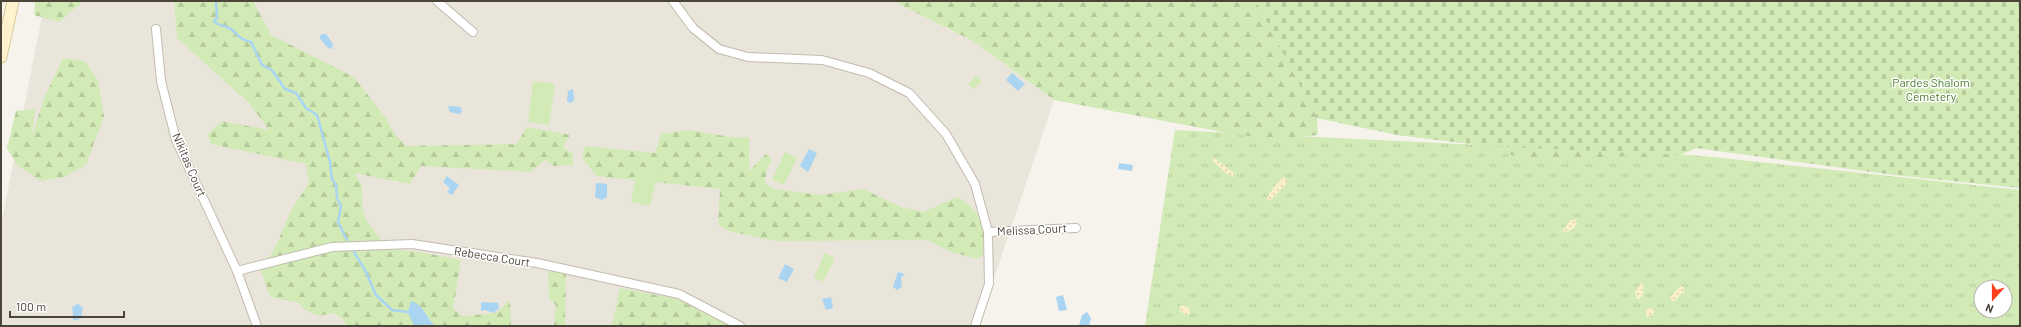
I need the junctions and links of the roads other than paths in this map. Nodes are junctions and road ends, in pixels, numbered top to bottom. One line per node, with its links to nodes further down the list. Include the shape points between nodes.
1 (13, 1): 6 (main road)
2 (437, 1): 5 (street)
3 (673, 1): 8 (street, via 693,28 719,49 748,57 822,60 869,73 909,93 946,134 975,184)
4 (156, 29): 9 (street, Nikitas Court, via 161,81 176,140)
5 (473, 32)
6 (1, 57)
7 (1076, 228): 8 (street, Melissa Court)
8 (988, 232): 12 (street, via 989,284)
9 (237, 271): 10 (street, Nikitas Court); 11 (street, Rebecca Court, via 332,247 412,244 537,263 679,294)
10 (257, 326)
11 (740, 326)
12 (975, 326)

